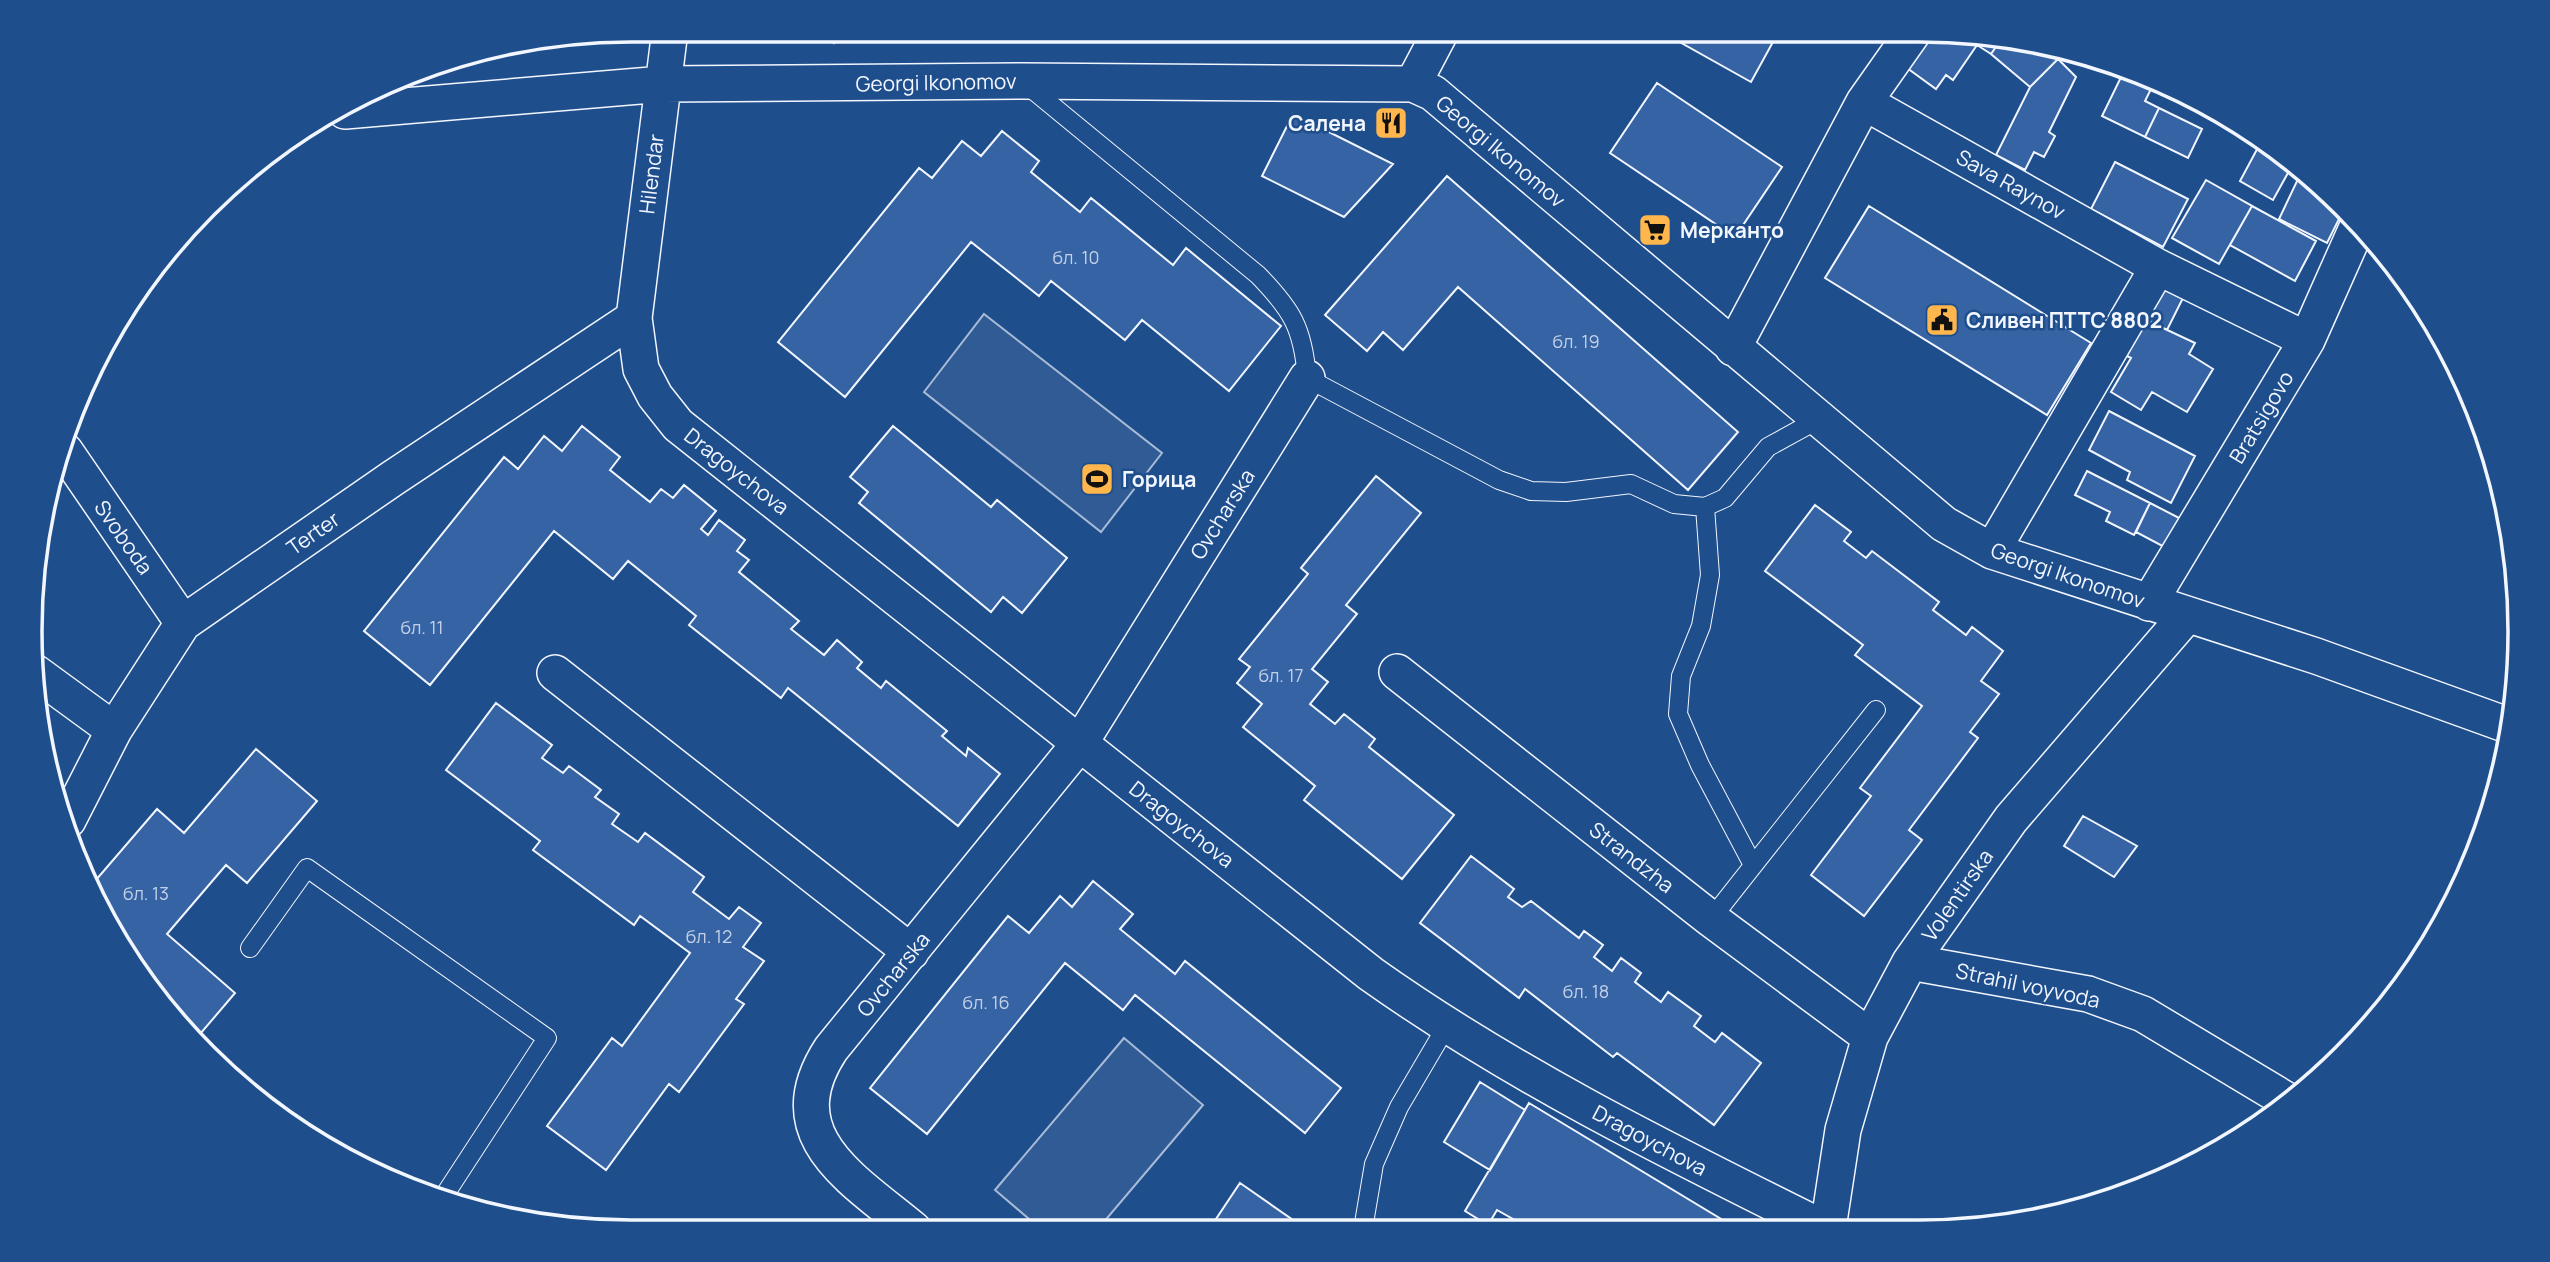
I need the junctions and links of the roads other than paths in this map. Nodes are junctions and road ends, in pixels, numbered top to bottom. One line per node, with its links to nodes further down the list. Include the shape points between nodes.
1 (668, 42): 5 (street, Hilendar)
2 (1435, 42): 6 (street)
3 (1906, 42): 7 (street)
4 (1021, 81): 5 (street, Georgi Ikonomov); 6 (street, Georgi Ikonomov); 14 (lane, via 1258,275 1283,301 1304,341)
5 (663, 84): 8 (street, Georgi Ikonomov); 11 (street, Hilendar)
6 (1413, 84): 13 (street, Georgi Ikonomov, via 1433,93)
7 (1864, 102): 10 (street, Sava Raynov); 13 (street)
8 (357, 110)
9 (2354, 234): 12 (street, Bratsigovo)
10 (2158, 267): 12 (street, Sava Raynov); 18 (street)
11 (634, 318): 21 (street, Terter); 28 (street, Dragoychova, via 641,369 678,425)
12 (2306, 340): 19 (street, Bratsigovo)
13 (1733, 348): 15 (street, Georgi Ikonomov)
14 (1307, 377): 17 (lane, via 1499,480 1531,491 1631,484 1674,504); 28 (street, Ovcharska)
15 (1819, 419): 17 (lane, via 1768,447 1725,498); 18 (street, Georgi Ikonomov, via 1944,524)
16 (69, 456): 21 (street, Svoboda)
17 (1705, 508): 30 (lane, via 1710,575 1701,626 1681,676 1678,714)
18 (1992, 551): 19 (street, Georgi Ikonomov)
19 (2149, 603): 20 (street, Georgi Ikonomov)
20 (2186, 616): 26 (street, Georgi Ikonomov); 34 (street, Volentirska, via 2011,818)
21 (183, 623): 27 (street, Terter)
22 (555, 673): 33 (street)
23 (1397, 673): 31 (street, Strandzha)
24 (44, 679): 27 (street)
25 (1876, 710): 30 (lane)
26 (2501, 718)
27 (114, 730): 29 (street, Terter)
28 (1080, 743): 33 (street, Ovcharska); 35 (street, Dragoychova, via 1371,974)
29 (71, 814)
30 (1754, 865): 31 (lane)
31 (1711, 919): 36 (street, Strandzha)
32 (250, 948): 38 (lane, via 307,868 547,1038)
33 (911, 952): 39 (street, Ovcharska, via 818,1070 811,1093 811,1118 827,1154)
34 (1910, 962): 36 (street, Volentirska); 37 (street, Strahil voyvoda, via 2088,994 2143,1014)
35 (1446, 1027): 40 (lane, via 1399,1107 1374,1164); 41 (street, Dragoychova, via 1672,1153)
36 (1870, 1037): 42 (street, Volentirska, via 1843,1130)
37 (2280, 1096)
38 (447, 1191)
39 (903, 1220)
40 (1365, 1220)
41 (1809, 1220)
42 (1826, 1220)

